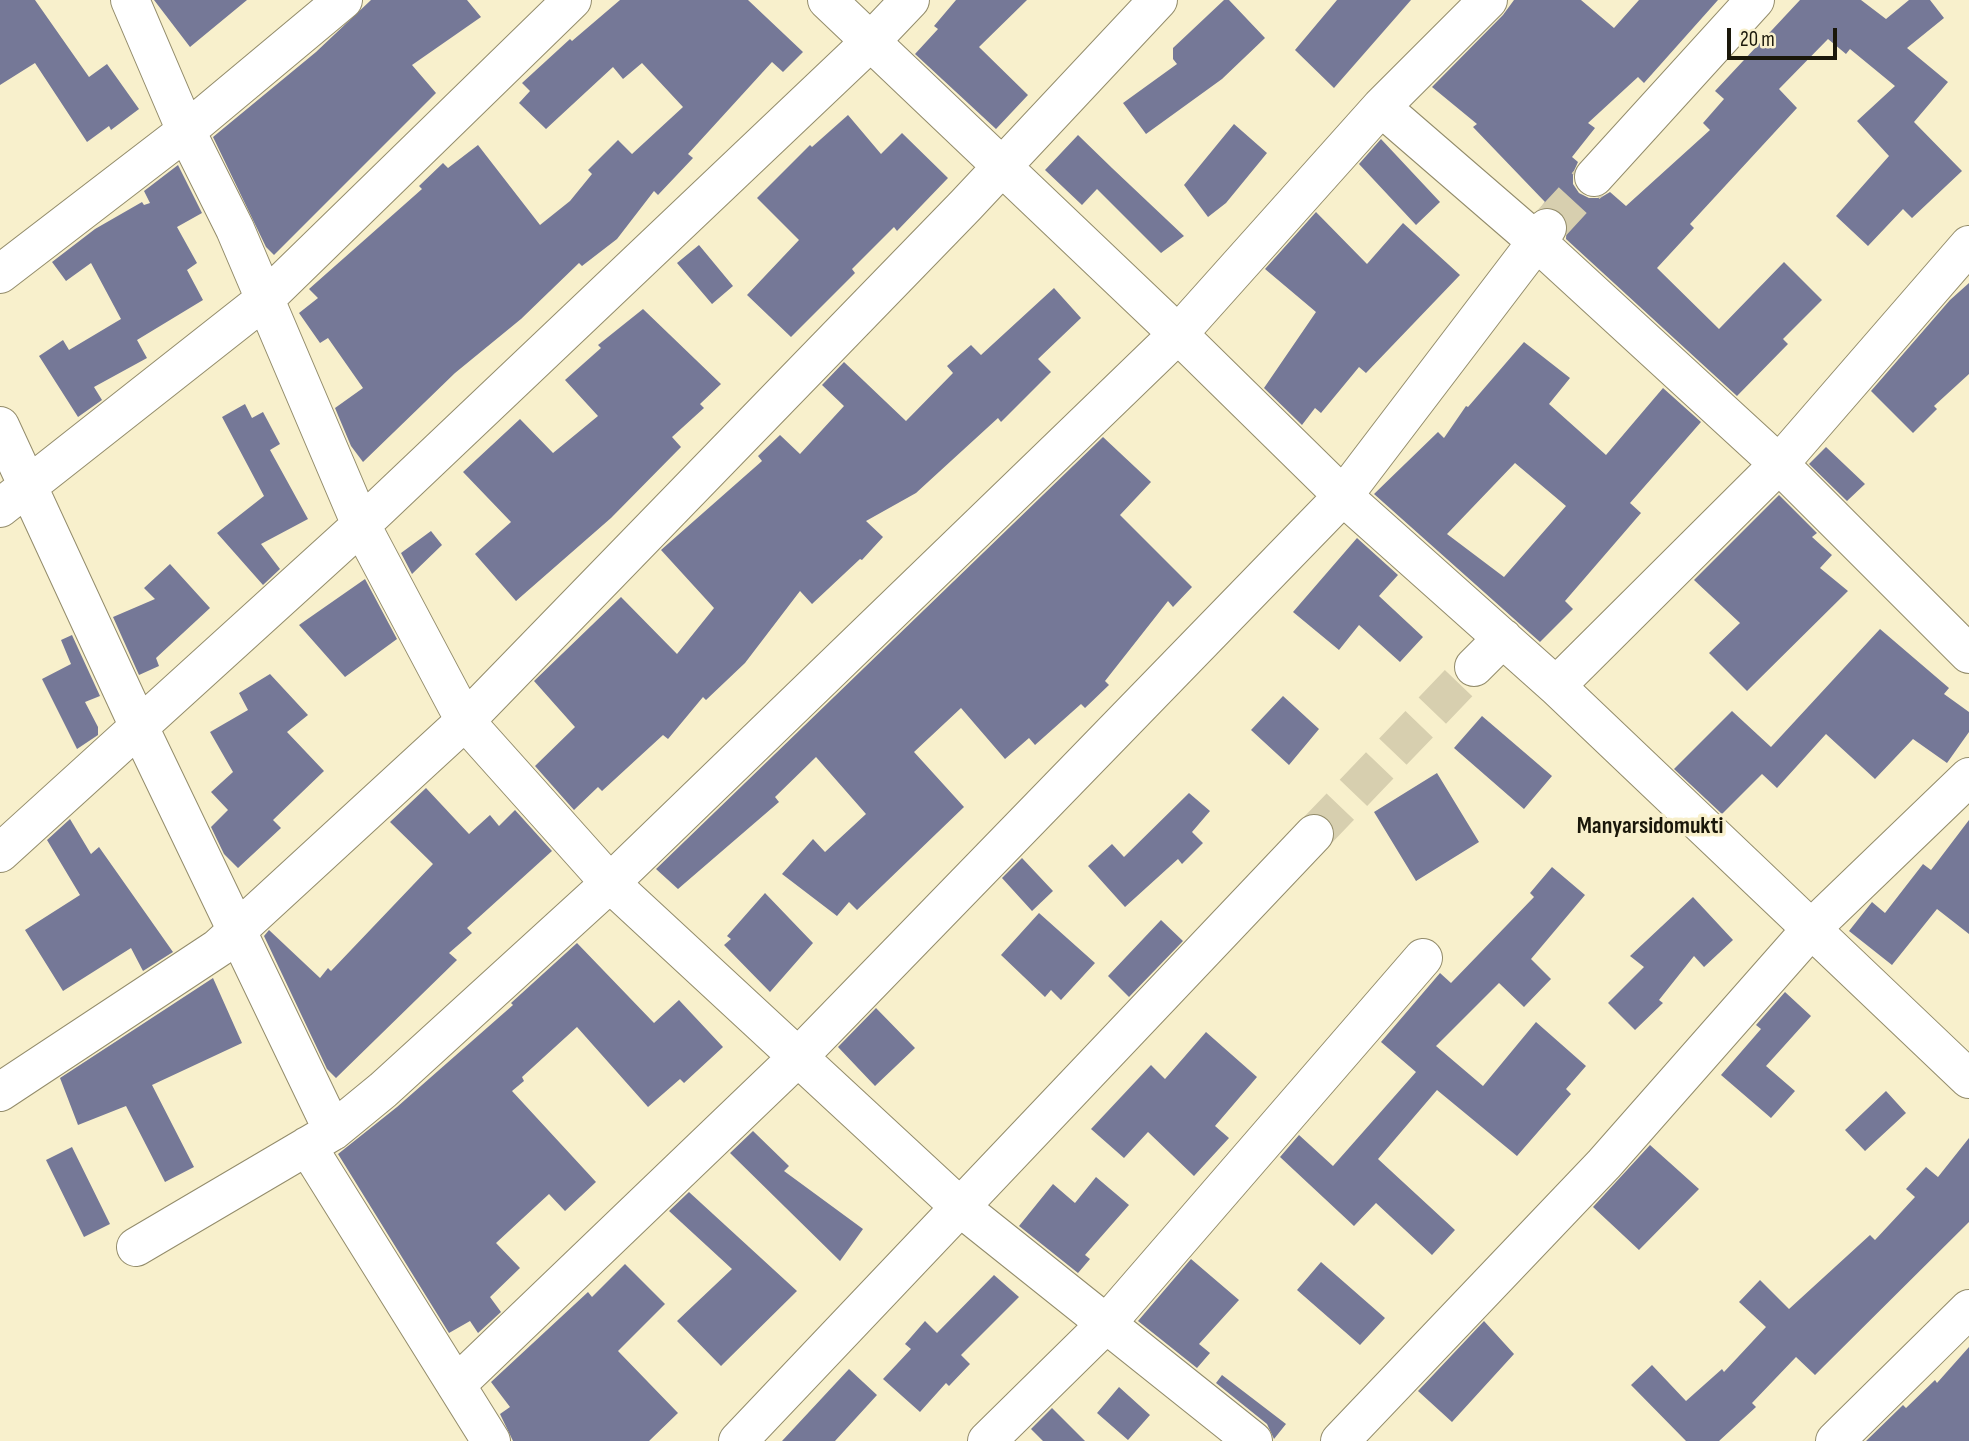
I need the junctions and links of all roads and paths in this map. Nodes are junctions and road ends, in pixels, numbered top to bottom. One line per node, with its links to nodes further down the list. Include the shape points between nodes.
1 (130, 0): 11 (street)
2 (343, 0): 11 (street)
3 (572, 0): 17 (street)
4 (827, 0): 9 (street)
5 (910, 0): 9 (street)
6 (1158, 0): 12 (street)
7 (1488, 0): 10 (street)
8 (1755, 0): 13 (street)
9 (870, 42): 12 (street); 23 (street)
10 (1381, 107): 14 (street); 18 (street)
11 (186, 131): 16 (street); 17 (street)
12 (1001, 168): 18 (street); 28 (street)
13 (1594, 177)
14 (1542, 235): 20 (street); 21 (street)
15 (1969, 245): 20 (street)
16 (0, 274)
17 (264, 300): 22 (street); 23 (street)
18 (1178, 334): 21 (street); 33 (street)
19 (0, 426): 22 (street)
20 (1779, 464): 25 (street); 27 (street)
21 (1343, 496): 24 (street); 37 (street)
22 (14, 497): 29 (street)
23 (361, 525): 28 (street); 29 (street)
24 (1503, 638): 26 (street); 27 (street)
25 (1969, 654)
26 (1474, 667)
27 (1556, 686): 34 (street)
28 (465, 721): 33 (street); 35 (street)
29 (140, 729): 32 (street); 35 (street)
30 (1969, 777): 34 (street)
31 (1314, 834): 41 (street)
32 (0, 853)
33 (610, 883): 37 (street); 40 (street, via 383,1090)
34 (1812, 928): 38 (street); 50 (street, via 1604,1164)
35 (238, 930): 39 (street, via 218,948); 40 (street)
36 (1423, 958): 44 (street)
37 (799, 1056): 41 (street); 45 (street)
38 (1969, 1079)
39 (0, 1092)
40 (320, 1138): 42 (street); 45 (street)
41 (960, 1207): 44 (street); 47 (street)
42 (136, 1247)
43 (1969, 1309): 51 (street)
44 (1107, 1323): 48 (street); 49 (street)
45 (456, 1385): 46 (street)
46 (491, 1441)
47 (738, 1441)
48 (987, 1441)
49 (1253, 1441)
50 (1340, 1441)
51 (1835, 1441)

